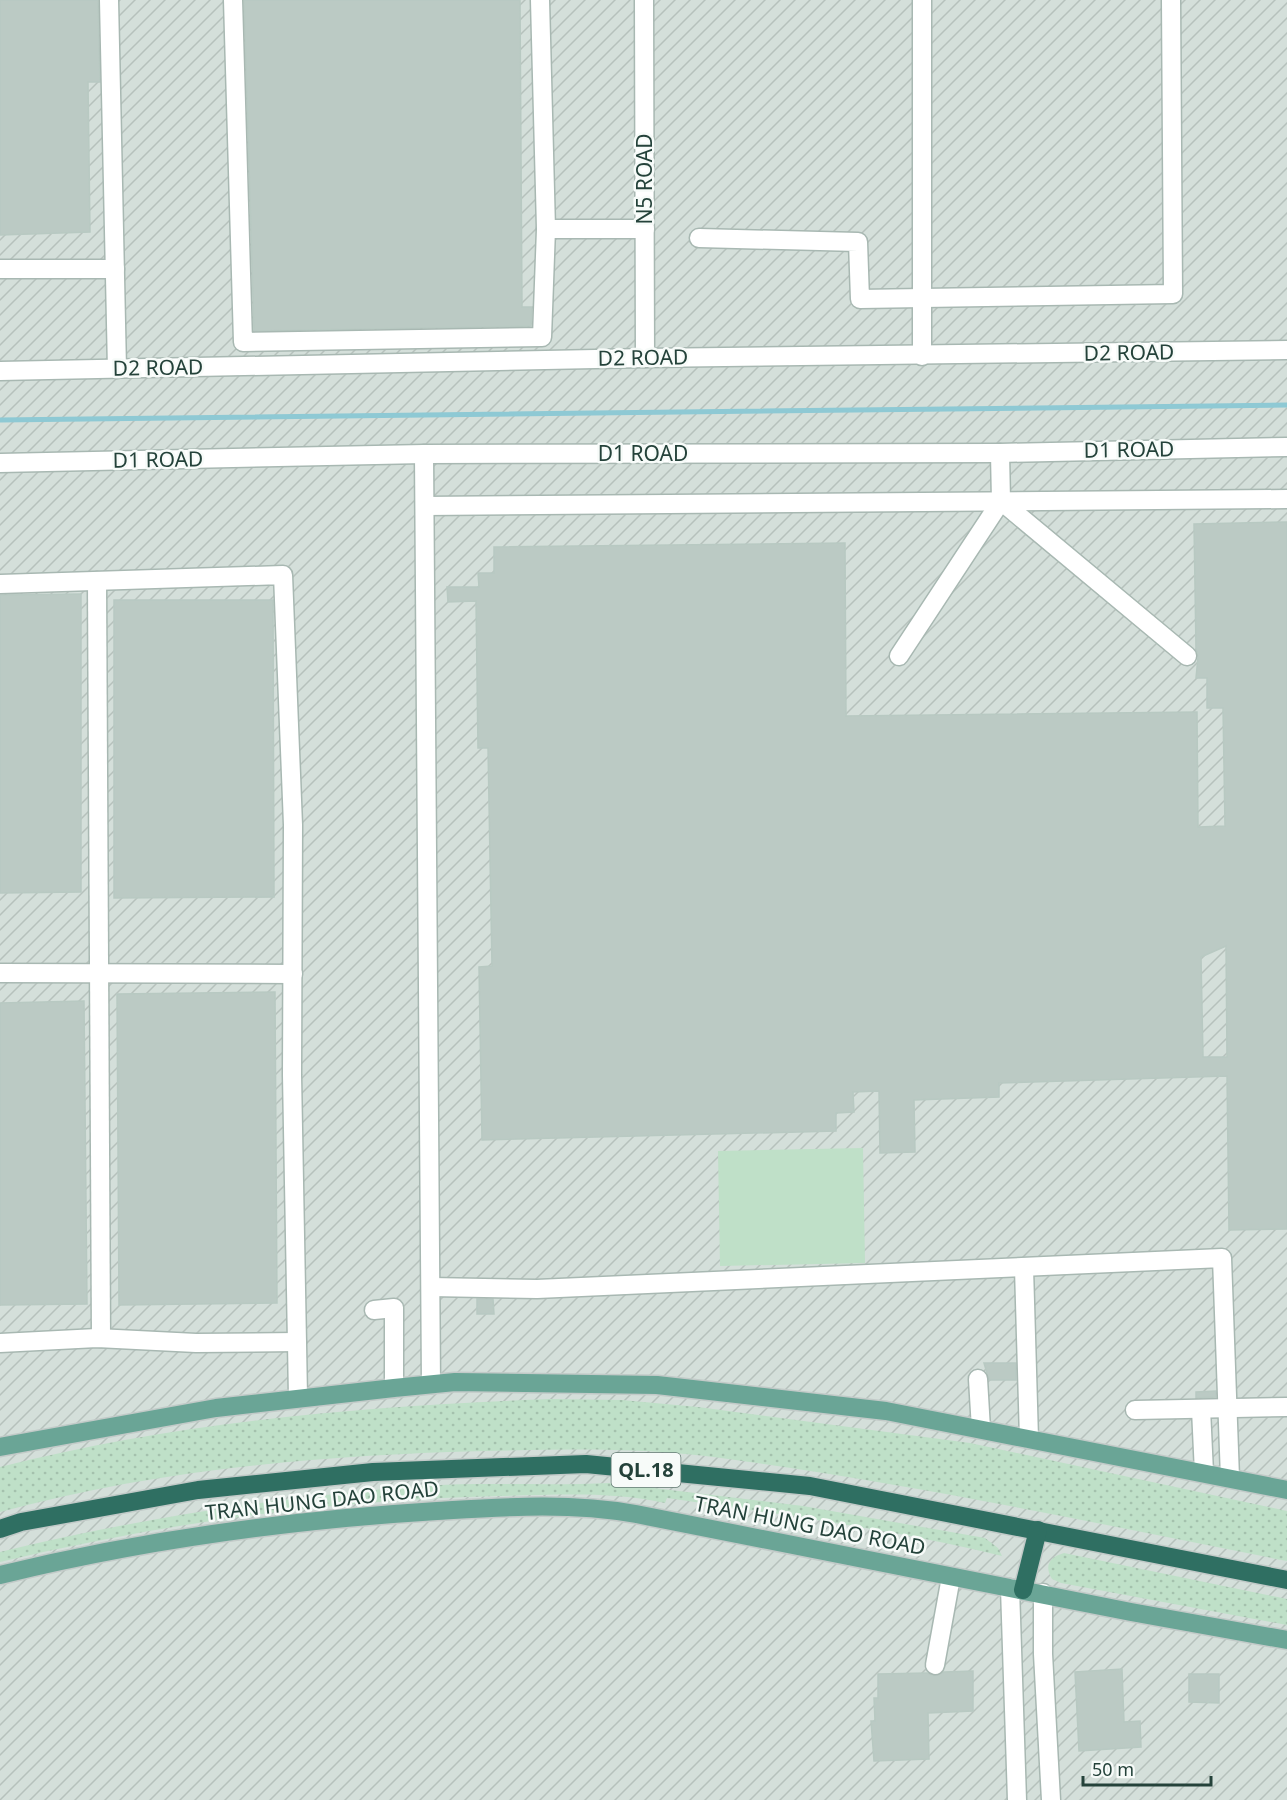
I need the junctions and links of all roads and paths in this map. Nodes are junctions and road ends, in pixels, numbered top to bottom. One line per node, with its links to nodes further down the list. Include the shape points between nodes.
1 (109, 0): 10 (street)
2 (233, 0): 7 (street, via 243,342 542,337)
3 (540, 0): 7 (street)
4 (645, 0): 8 (street, N5 ROAD)
5 (922, 0): 12 (street)
6 (1171, 0): 12 (street, via 1173,294)
7 (546, 229): 8 (street)
8 (645, 229): 15 (street, N5 ROAD)
9 (699, 237): 12 (street, via 858,242 860,299)
10 (115, 268): 11 (street); 16 (street)
11 (0, 269)
12 (921, 298): 14 (street)
13 (1287, 350): 14 (street, D2 ROAD)
14 (922, 356): 15 (street, D2 ROAD)
15 (645, 358): 16 (street, D2 ROAD)
16 (117, 369): 17 (street, D2 ROAD)
17 (0, 370)
18 (1287, 447): 19 (street, D1 ROAD)
19 (1000, 453): 20 (street, D1 ROAD); 23 (street)
20 (424, 454): 21 (street, D1 ROAD); 24 (street)
21 (0, 463)
22 (1287, 499): 23 (street)
23 (1001, 501): 24 (street); 27 (street); 28 (street)
24 (425, 506): 33 (street)
25 (97, 581): 26 (street); 30 (street); 31 (street, via 283,575 293,825)
26 (0, 584)
27 (899, 656)
28 (1187, 656)
29 (0, 973): 30 (street)
30 (100, 973): 31 (street); 35 (street)
31 (293, 974): 36 (street)
32 (1024, 1268): 33 (street, via 537,1289); 43 (street, via 1222,1258); 47 (street)
33 (431, 1287): 39 (street)
34 (374, 1310): 40 (street, via 394,1308)
35 (101, 1338): 36 (street, via 195,1343); 37 (street)
36 (297, 1342): 41 (street)
37 (0, 1343)
38 (978, 1378): 46 (street)
39 (431, 1384): 40 (main road); 46 (main road, via 657,1385 886,1411)
40 (394, 1388): 41 (main road)
41 (298, 1397): 48 (main road, via 146,1419)
42 (1287, 1407): 43 (street)
43 (1227, 1408): 44 (street); 50 (street)
44 (1202, 1409): 45 (street); 49 (street)
45 (1135, 1410)
46 (981, 1430): 47 (main road)
47 (1029, 1439): 49 (main road)
48 (0, 1448)
49 (1204, 1473): 50 (main road)
50 (1230, 1478): 51 (main road)
51 (1287, 1490)
52 (0, 1529): 53 (highway, TRAN HUNG DAO ROAD / QL.18, via 198,1490 373,1472 586,1464 810,1486)
53 (1038, 1530): 56 (highway, TRAN HUNG DAO ROAD / QL.18); 57 (highway)
54 (0, 1575): 55 (main road, TRAN HUNG DAO ROAD, via 166,1541 357,1516 571,1506 636,1514)
55 (951, 1577): 57 (main road, TRAN HUNG DAO ROAD); 60 (street)
56 (1287, 1581)
57 (1016, 1589): 58 (main road, TRAN HUNG DAO ROAD); 61 (street)
58 (1043, 1593): 59 (main road, TRAN HUNG DAO ROAD); 62 (street)
59 (1287, 1640)
60 (935, 1665)
61 (1017, 1800)
62 (1051, 1800)

